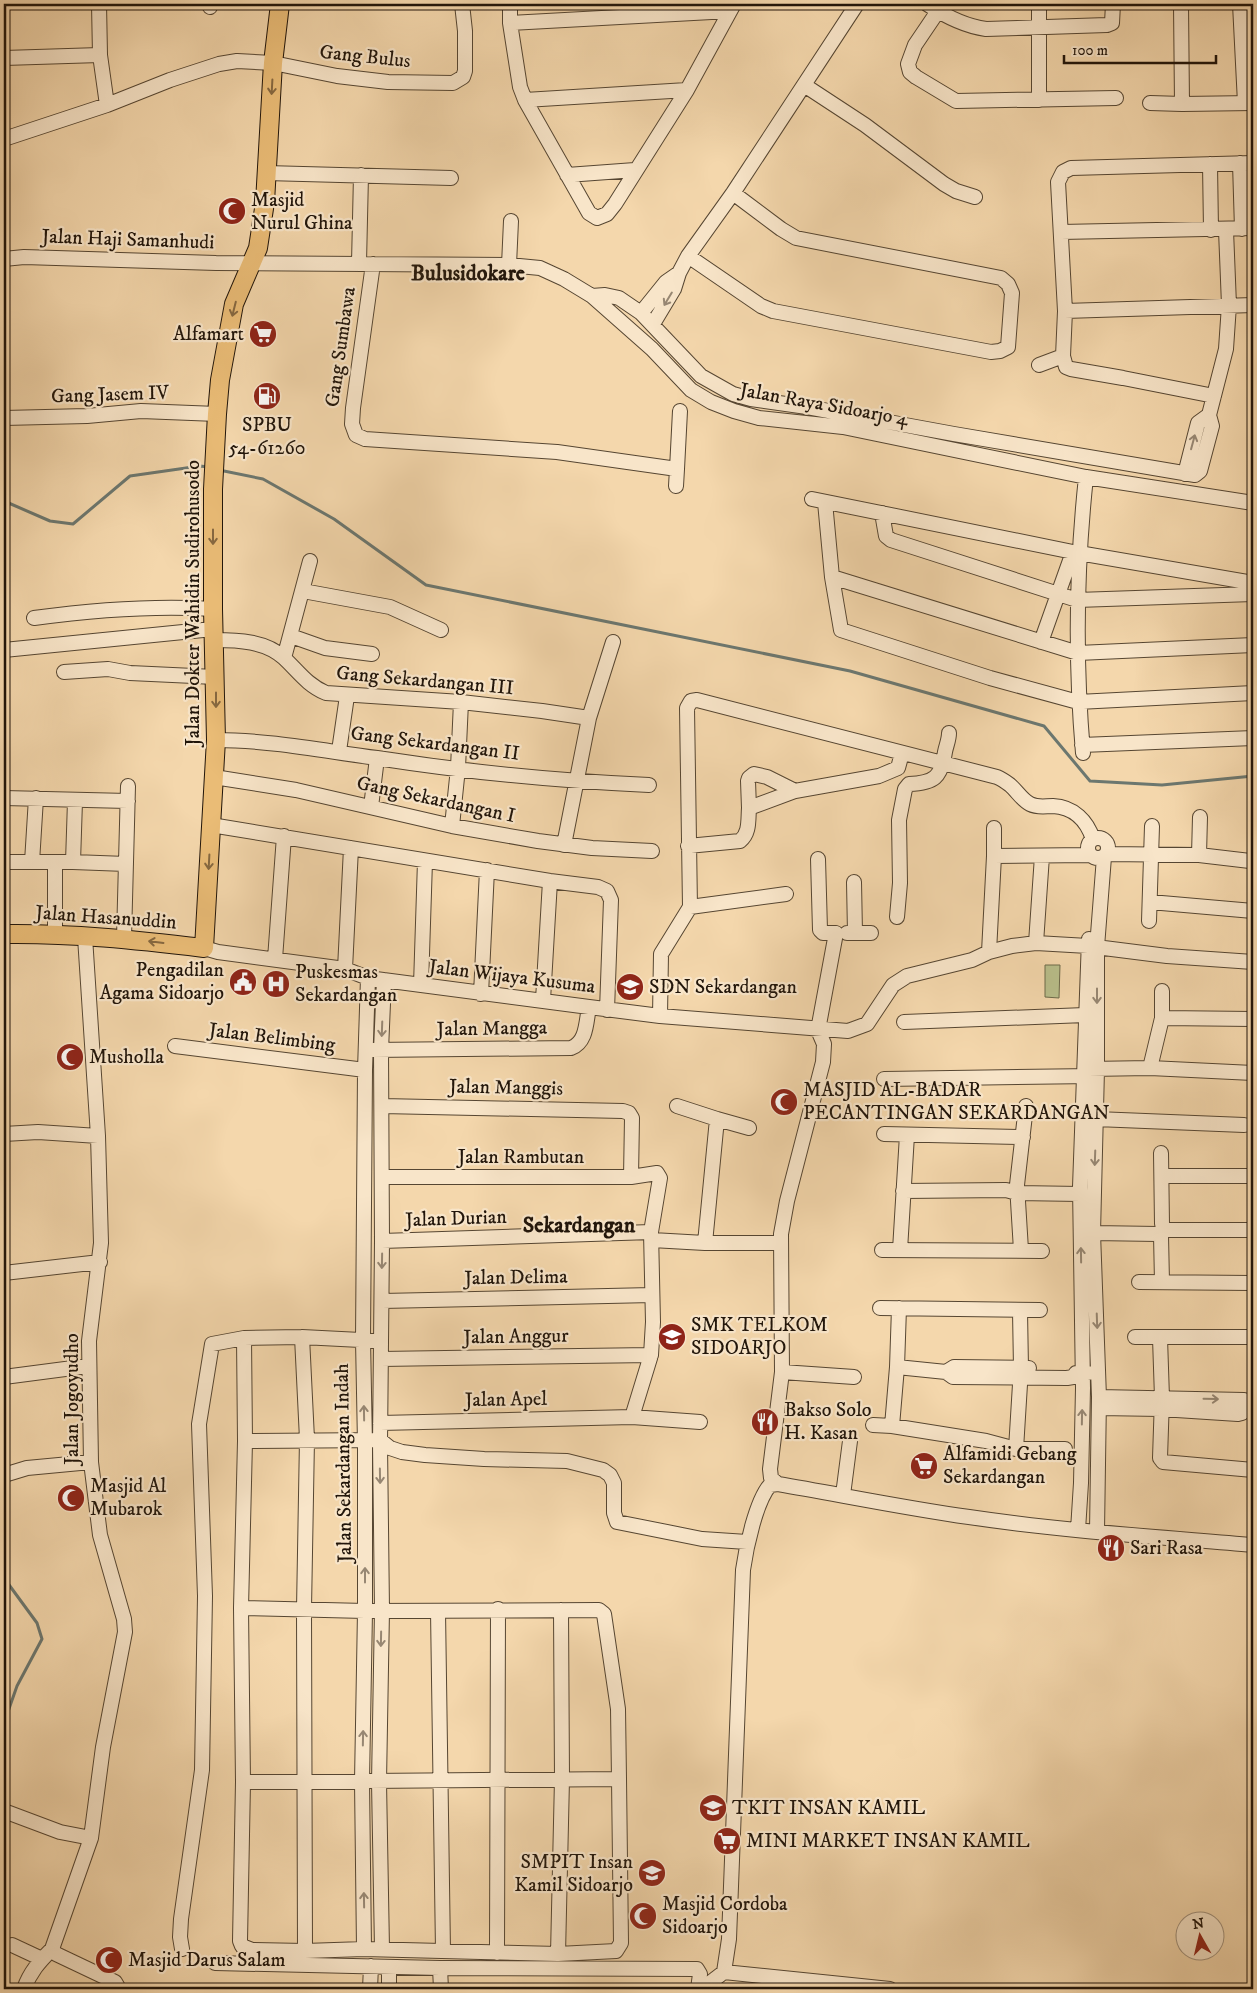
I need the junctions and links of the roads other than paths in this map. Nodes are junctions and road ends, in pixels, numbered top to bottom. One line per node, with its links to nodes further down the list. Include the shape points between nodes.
1 (99, 4): 15 (street)
2 (280, 4): 17 (main road, Jalan Dokter Wahidin Sudirohusodo)
3 (462, 4): 17 (street, Gang Bulus, via 465,72 464,77 453,83 388,82)
4 (510, 4): 12 (street)
5 (857, 4): 18 (street)
6 (1039, 4): 13 (street)
7 (1113, 4): 13 (street, via 1113,20 1108,25)
8 (1181, 4): 25 (street)
9 (1240, 4): 14 (street)
10 (732, 7): 12 (street); 19 (street)
11 (932, 8): 13 (street, via 972,27); 22 (street, via 908,64 910,72 956,102)
12 (510, 23): 21 (street, via 517,77)
13 (1040, 29): 22 (street)
14 (1248, 46): 24 (street)
15 (100, 55): 16 (street); 26 (street)
16 (4, 58)
17 (273, 64): 26 (street, Gang Bulus, via 237,61 220,64); 31 (main road, Jalan Dokter Wahidin Sudirohusodo, one-way to 31)
18 (804, 85): 35 (street); 36 (street, via 865,125 944,184)
19 (688, 90): 21 (street); 30 (street)
20 (1116, 98): 22 (street)
21 (525, 100): 33 (street)
22 (1039, 100)
23 (1150, 103): 25 (street)
24 (1249, 103): 25 (street)
25 (1182, 104)
26 (108, 105): 27 (street, Gang Bulus)
27 (4, 139)
28 (1246, 163): 29 (street); 38 (street)
29 (1210, 164): 39 (street); 41 (street, via 1071,168 1063,172 1058,182)
30 (635, 170): 33 (street); 33 (street, via 615,204 607,214 597,218 589,213)
31 (266, 174): 32 (street); 44 (main road, Jalan Dokter Wahidin Sudirohusodo, via 258,248)
32 (360, 175): 34 (street); 45 (street, Gang Sumbawa)
33 (567, 175)
34 (451, 178)
35 (733, 193): 42 (street); 42 (street, via 796,238 1001,278 1012,292 1008,346 1000,352 991,352 774,311 761,306)
36 (975, 197)
37 (511, 221): 46 (street)
38 (1248, 228): 40 (street)
39 (1211, 230): 40 (street); 41 (street)
40 (1226, 230): 50 (street)
41 (1061, 232): 51 (street)
42 (688, 256): 47 (street)
43 (4, 259): 44 (street, Jalan Haji Samanhudi)
44 (252, 263): 45 (street, Jalan Raya Sidoarjo 4); 58 (main road, Jalan Dokter Wahidin Sudirohusodo, one-way to 58, via 234,304)
45 (366, 264): 46 (street, Jalan Raya Sidoarjo 4); 61 (street, Gang Sumbawa, via 352,424 356,435 383,441 558,452)
46 (510, 265): 48 (street, Jalan Raya Sidoarjo 4, via 540,268)
47 (679, 273): 52 (street, via 666,282); 53 (street, one-way to 53, via 674,289)
48 (592, 296): 52 (street, via 619,298); 62 (street, Jalan Raya Sidoarjo 4, via 691,390 734,411 759,418 843,427)
49 (1253, 304): 50 (street)
50 (1229, 305): 51 (street); 56 (street, via 1226,349)
51 (1065, 311): 54 (street)
52 (641, 312): 53 (street)
53 (653, 324): 60 (street, via 701,376 733,394)
54 (1063, 356): 55 (street); 56 (street, via 1070,370)
55 (1039, 364)
56 (1214, 396): 60 (street, via 1209,415 1212,426 1200,472 1195,475)
57 (680, 411): 61 (street)
58 (217, 414): 59 (street, Gang Jasem IV, via 141,411); 75 (main road, Jalan Dokter Wahidin Sudirohusodo, one-way to 75, via 213,465)
59 (4, 418)
60 (1146, 467): 63 (street)
61 (677, 468): 64 (street)
62 (1086, 477): 63 (street, Jalan Raya Sidoarjo 4); 67 (street)
63 (1142, 485): 65 (street, Jalan Raya Sidoarjo 4)
64 (676, 486)
65 (1253, 504)
66 (882, 513): 67 (street); 69 (street, via 818,500); 72 (street, via 886,536 891,540)
67 (1076, 552): 70 (street); 72 (street); 74 (street)
68 (310, 561): 71 (street)
69 (832, 577): 81 (street); 92 (street, via 841,630 990,678)
70 (1253, 583)
71 (303, 591): 77 (street, via 390,607); 79 (street)
72 (1057, 594): 74 (street); 81 (street)
73 (1253, 594): 74 (street)
74 (1077, 600): 84 (street)
75 (213, 609): 76 (street, via 169,606); 78 (main road, Jalan Dokter Wahidin Sudirohusodo)
76 (34, 618)
77 (441, 630)
78 (214, 634): 83 (street, Gang Sekardangan III); 86 (street, Gang Sekardangan III, via 227,640 264,645); 88 (main road, Jalan Dokter Wahidin Sudirohusodo)
79 (291, 636): 85 (street, via 325,648); 86 (street)
80 (613, 642): 93 (street)
81 (1041, 642): 84 (street)
82 (1253, 645): 84 (street)
83 (4, 650)
84 (1078, 653): 92 (street)
85 (372, 654)
86 (284, 658): 90 (street, Gang Sekardangan III, via 315,688)
87 (64, 672): 88 (street, via 108,669)
88 (215, 677): 96 (main road, Jalan Dokter Wahidin Sudirohusodo, one-way to 96)
89 (1253, 693): 92 (street)
90 (347, 696): 91 (street, Gang Sekardangan III); 97 (street)
91 (461, 702): 93 (street, Gang Sekardangan III); 101 (street)
92 (1078, 702): 95 (street, via 1082,749)
93 (589, 718): 103 (street)
94 (949, 733): 100 (street)
95 (1253, 738)
96 (216, 740): 97 (street, Gang Sekardangan II); 102 (main road, Jalan Dokter Wahidin Sudirohusodo)
97 (339, 751): 99 (street, Gang Sekardangan II)
98 (897, 752): 100 (street); 106 (street, via 889,766 891,770 879,776); 120 (street, via 691,701 687,708)
99 (377, 758): 101 (street, Gang Sekardangan II); 111 (street)
100 (944, 763): 127 (street, via 997,777 1032,805 1068,809 1086,823 1093,838 1087,846); 143 (street, via 936,778 927,783 909,784 905,789 899,820)
101 (458, 768): 103 (street, Gang Sekardangan II); 115 (street)
102 (214, 777): 111 (street, Gang Sekardangan I, via 296,790); 114 (main road, Jalan Dokter Wahidin Sudirohusodo)
103 (577, 782): 104 (street, Gang Sekardangan II); 119 (street)
104 (649, 785)
105 (128, 786): 110 (street)
106 (795, 791): 112 (street); 112 (street, via 767,776 754,774 748,781)
107 (4, 798): 108 (street)
108 (36, 798): 109 (street); 132 (street)
109 (75, 801): 110 (street); 134 (street)
110 (128, 801): 135 (street)
111 (371, 808): 115 (street, Gang Sekardangan I)
112 (749, 808): 120 (street, via 746,837 740,841)
113 (1200, 817): 124 (street)
114 (211, 825): 118 (street); 154 (main road, Jalan Dokter Wahidin Sudirohusodo, one-way to 154)
115 (452, 826): 119 (street, Gang Sekardangan I)
116 (1152, 826): 123 (street)
117 (994, 828): 125 (street)
118 (284, 836): 121 (street); 156 (street)
119 (564, 845): 122 (street, Gang Sekardangan I)
120 (688, 846): 141 (street)
121 (351, 848): 130 (street); 158 (street)
122 (652, 851)
123 (1152, 855): 124 (street); 127 (street); 140 (street)
124 (1200, 855): 129 (street)
125 (994, 856): 126 (street); 155 (street)
126 (1042, 856): 127 (street); 152 (street)
127 (1099, 856): 153 (street)
128 (818, 859): 146 (street, via 820,930)
129 (1253, 859)
130 (425, 860): 136 (street); 161 (street)
131 (4, 862): 132 (street)
132 (32, 862): 133 (street)
133 (55, 862): 134 (street); 145 (street)
134 (73, 862): 135 (street)
135 (126, 864): 151 (street)
136 (487, 870): 137 (street); 163 (street)
137 (550, 881): 164 (street); 166 (street, via 598,887 607,891 611,900)
138 (854, 882): 147 (street)
139 (786, 894): 141 (street)
140 (1150, 902): 142 (street); 144 (street)
141 (690, 907): 168 (street, via 661,954)
142 (1253, 911)
143 (897, 917)
144 (1150, 921)
145 (55, 933): 148 (main road, Jalan Hasanuddin); 150 (main road, Jalan Hasanuddin)
146 (836, 933): 147 (street); 172 (street)
147 (855, 933): 149 (street)
148 (4, 934)
149 (870, 934)
150 (85, 937): 151 (main road, Jalan Hasanuddin); 191 (street, Jalan Jogoyudho)
151 (124, 938): 154 (main road, Jalan Hasanuddin, one-way to 151)
152 (1036, 944): 153 (street, Jalan Wijaya Kusuma); 155 (street, Jalan Wijaya Kusuma)
153 (1092, 946): 157 (street, Jalan Wijaya Kusuma, via 1167,956); 167 (street); 178 (street, one-way to 178)
154 (204, 948): 156 (street, Jalan Wijaya Kusuma)
155 (989, 952): 172 (street, Jalan Wijaya Kusuma, via 972,960 908,976 893,986 868,1024 858,1029)
156 (276, 959): 158 (street, Jalan Wijaya Kusuma)
157 (1253, 962)
158 (345, 969): 159 (street, Jalan Wijaya Kusuma)
159 (368, 978): 160 (street, Jalan Wijaya Kusuma); 174 (street, Jalan Sekardangan Indah)
160 (384, 980): 161 (street, Jalan Wijaya Kusuma); 175 (street, Jalan Sekardangan Indah, one-way to 175)
161 (421, 985): 163 (street, Jalan Wijaya Kusuma)
162 (1162, 991): 169 (street)
163 (482, 994): 164 (street, Jalan Wijaya Kusuma)
164 (543, 1000): 165 (street, Jalan Wijaya Kusuma)
165 (589, 1007): 166 (street, Jalan Wijaya Kusuma); 175 (street, Jalan Mangga, via 581,1041 571,1048)
166 (607, 1010): 168 (street, Jalan Wijaya Kusuma)
167 (1086, 1015): 171 (street); 178 (street)
168 (665, 1016): 172 (street, Jalan Wijaya Kusuma)
169 (1162, 1018): 170 (street); 176 (street)
170 (1253, 1019)
171 (904, 1022)
172 (818, 1030): 208 (street, via 824,1044 824,1056 787,1201)
173 (174, 1046): 177 (street, Jalan Belimbing)
174 (366, 1050): 175 (street, Jalan Mangga); 177 (street, Jalan Sekardangan Indah)
175 (381, 1050): 181 (street, Jalan Sekardangan Indah)
176 (1150, 1068): 178 (street); 179 (street)
177 (365, 1070): 200 (street, Jalan Sekardangan Indah)
178 (1091, 1072): 180 (street); 185 (street); 201 (street)
179 (1253, 1073)
180 (884, 1078)
181 (382, 1106): 196 (street, Jalan Manggis, via 623,1111 632,1118); 197 (street, Jalan Sekardangan Indah)
182 (677, 1106): 184 (street)
183 (1026, 1106): 192 (street)
184 (717, 1119): 187 (street); 207 (street)
185 (1096, 1119): 186 (street); 201 (street, one-way to 201)
186 (1244, 1125)
187 (749, 1128)
188 (4, 1134): 191 (street, via 38,1132)
189 (884, 1134): 190 (street)
190 (906, 1135): 192 (street); 199 (street)
191 (98, 1136): 213 (street, Jalan Jogoyudho)
192 (1023, 1137): 198 (street)
193 (1161, 1153): 194 (street)
194 (1162, 1176): 195 (street); 203 (street)
195 (1253, 1176)
196 (631, 1177): 197 (street, Jalan Rambutan); 205 (street, Jalan Rambutan, via 660,1175)
197 (382, 1184): 200 (street, Jalan Rambutan); 206 (street, Jalan Sekardangan Indah)
198 (1013, 1190): 199 (street); 201 (street); 211 (street)
199 (902, 1191): 210 (street)
200 (365, 1192): 229 (street, Jalan Sekardangan Indah)
201 (1087, 1193): 202 (street); 238 (street, one-way to 201)
202 (1093, 1229): 203 (street); 236 (street, one-way to 236)
203 (1161, 1230): 204 (street); 216 (street)
204 (1253, 1230)
205 (651, 1236): 206 (street, Jalan Durian); 207 (street, Jalan Durian); 218 (street)
206 (382, 1241): 219 (street, Jalan Sekardangan Indah, one-way to 219)
207 (704, 1243): 208 (street, Jalan Durian)
208 (781, 1243): 235 (street)
209 (882, 1250): 210 (street)
210 (900, 1250): 211 (street)
211 (1021, 1250): 212 (street)
212 (1042, 1251)
213 (100, 1262): 214 (street); 233 (street, Jalan Jogoyudho)
214 (4, 1273)
215 (1139, 1282): 216 (street)
216 (1162, 1282): 217 (street)
217 (1252, 1283)
218 (652, 1295): 219 (street, Jalan Delima); 231 (street)
219 (382, 1301): 230 (street, Jalan Sekardangan Indah)
220 (880, 1308): 221 (street)
221 (899, 1308): 223 (street); 234 (street)
222 (1040, 1310): 223 (street)
223 (1020, 1311): 237 (street)
224 (302, 1337): 226 (street); 229 (street); 252 (street)
225 (1135, 1337): 227 (street)
226 (244, 1338): 251 (street); 287 (street, via 212,1344 199,1424 205,1596 202,1770 181,1919)
227 (1160, 1338): 228 (street); 243 (street)
228 (1252, 1338)
229 (363, 1340): 230 (street); 250 (street, Jalan Sekardangan Indah, one-way to 229)
230 (380, 1341): 232 (street, Jalan Sekardangan Indah)
231 (651, 1355): 232 (street, Jalan Anggur); 244 (street)
232 (381, 1359): 245 (street, Jalan Sekardangan Indah)
233 (88, 1366): 239 (street); 258 (street, Jalan Jogoyudho)
234 (897, 1367): 237 (street, via 946,1372 954,1367); 248 (street)
235 (782, 1372): 240 (street); 262 (street, via 770,1469 771,1478)
236 (1099, 1372): 238 (street); 242 (street)
237 (1021, 1373): 238 (street, via 1068,1378); 249 (street)
238 (1079, 1373): 241 (street)
239 (4, 1377)
240 (854, 1377)
241 (1082, 1388): 242 (street); 261 (street, one-way to 241)
242 (1099, 1398): 243 (street); 263 (street)
243 (1162, 1404): 243 (street, one-way to 243, via 1244,1400 1247,1407 1238,1414); 259 (street, via 1160,1458 1163,1462)
244 (632, 1417): 245 (street, Jalan Apel); 246 (street, Jalan Apel)
245 (380, 1422): 253 (street, Jalan Sekardangan Indah)
246 (700, 1422)
247 (874, 1425): 248 (street)
248 (892, 1426): 254 (street)
249 (1018, 1432): 254 (street); 256 (street)
250 (365, 1439): 252 (street); 253 (street); 274 (street, Jalan Sekardangan Indah, one-way to 250)
251 (244, 1440): 252 (street); 269 (street)
252 (306, 1440): 270 (street)
253 (380, 1440): 267 (street, via 402,1452 484,1460 567,1461 603,1470 614,1483 617,1522 702,1539); 272 (street, Jalan Sekardangan Indah, one-way to 272)
254 (986, 1441): 256 (street)
255 (850, 1442): 264 (street)
256 (1016, 1449): 257 (street)
257 (1065, 1449)
258 (91, 1462): 260 (street, via 27,1468); 285 (street, Jalan Jogoyudho, via 100,1535 125,1632 103,1747)
259 (1253, 1470)
260 (4, 1475)
261 (1081, 1483): 263 (street); 265 (street)
262 (778, 1484): 264 (street); 267 (street, via 767,1488)
263 (1097, 1484): 266 (street)
264 (843, 1495): 265 (street, via 914,1509)
265 (1078, 1530): 266 (street)
266 (1097, 1532): 268 (street)
267 (747, 1542): 299 (street, via 742,1587 729,1939)
268 (1253, 1545)
269 (241, 1608): 270 (street); 282 (street)
270 (304, 1609): 274 (street); 279 (street)
271 (498, 1609): 273 (street); 275 (street); 276 (street)
272 (382, 1610): 274 (street); 275 (street); 283 (street, Jalan Sekardangan Indah, one-way to 283)
273 (561, 1610): 277 (street); 278 (street, via 599,1610 604,1614 618,1709)
274 (365, 1611): 280 (street, Jalan Sekardangan Indah, one-way to 274)
275 (438, 1611): 281 (street)
276 (498, 1779): 277 (street); 281 (street); 292 (street)
277 (562, 1779): 278 (street); 294 (street)
278 (619, 1779): 294 (street, via 619,1949 616,1952)
279 (304, 1781): 280 (street); 282 (street); 290 (street)
280 (362, 1781): 283 (street); 288 (street, Jalan Sekardangan Indah, one-way to 280)
281 (442, 1781): 283 (street); 291 (street)
282 (243, 1782): 290 (street, via 240,1941 242,1946 252,1950)
283 (378, 1782): 289 (street, Jalan Sekardangan Indah)
284 (4, 1811): 285 (street, via 60,1832)
285 (91, 1838): 293 (street, Jalan Jogoyudho)
286 (12, 1945): 293 (street)
287 (182, 1949)
288 (364, 1949): 289 (street); 290 (street)
289 (382, 1949): 291 (street)
290 (305, 1951)
291 (443, 1951): 292 (street)
292 (497, 1953): 294 (street)
293 (47, 1954): 300 (street, Jalan Jogoyudho, via 36,1965); 301 (street, via 56,1954 115,1982)
294 (558, 1954)
295 (215, 1963): 296 (street)
296 (371, 1966): 297 (street); 302 (street)
297 (389, 1967): 298 (street); 303 (street)
298 (440, 1968): 304 (street); 305 (street, via 697,1969 700,1974)
299 (724, 1972): 306 (street, via 712,1982); 307 (street)
300 (24, 1989)
301 (119, 1989)
302 (370, 1989)
303 (389, 1989)
304 (441, 1989)
305 (698, 1989)
306 (711, 1989)
307 (890, 1989)

